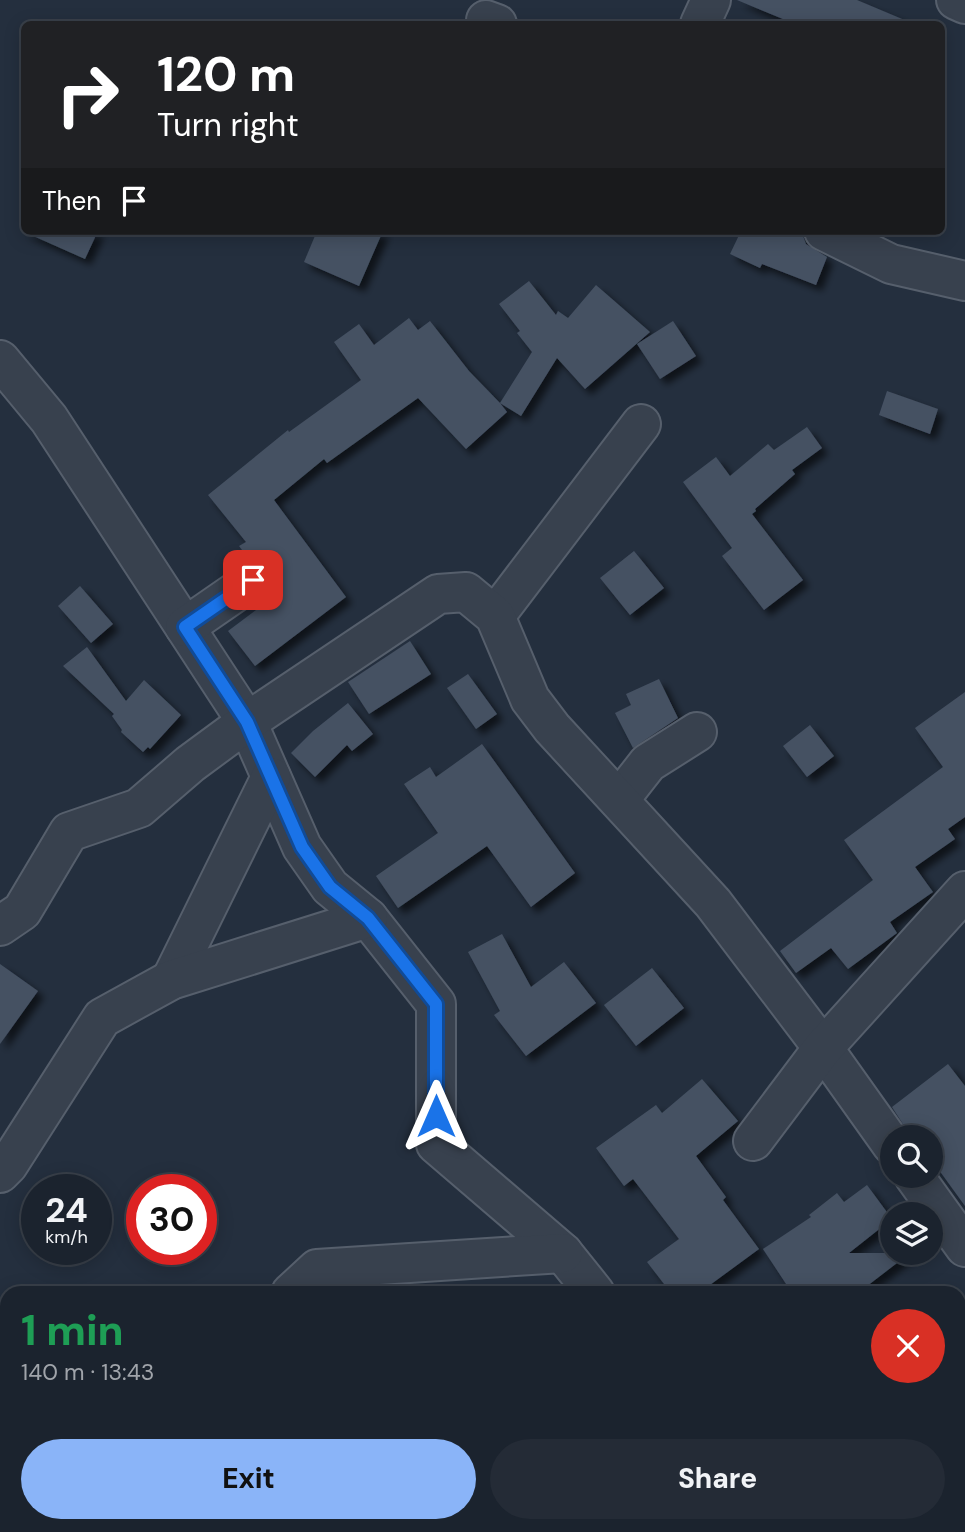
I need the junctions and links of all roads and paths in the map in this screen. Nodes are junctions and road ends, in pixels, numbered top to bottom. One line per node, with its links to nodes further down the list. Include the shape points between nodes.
1 (711, 0): 4 (street)
2 (956, 0): 3 (street)
3 (965, 4)
4 (701, 21)
5 (832, 235): 6 (street, via 891,264)
6 (965, 281)
7 (0, 360): 11 (street, via 50,419)
8 (640, 424): 10 (street)
9 (253, 580): 11 (street)
10 (495, 615): 12 (street, via 466,592 438,594); 15 (street, via 530,699)
11 (185, 627): 12 (street)
12 (247, 722): 14 (street); 18 (street, via 139,808 69,832 22,911)
13 (697, 732): 15 (street, via 648,763)
14 (271, 777): 17 (street, via 302,847 330,887); 19 (street)
15 (619, 800): 20 (street, via 713,903)
16 (965, 891): 20 (street)
17 (368, 918): 19 (street); 26 (street, via 436,1004 436,1144)
18 (0, 926)
19 (171, 980): 23 (street, via 102,1018)
20 (823, 1048): 21 (street); 22 (street)
21 (880, 1128)
22 (753, 1141)
23 (0, 1173)
24 (923, 1188): 25 (street)
25 (965, 1247)
26 (564, 1253): 27 (street, via 317,1269); 28 (street)
27 (299, 1286)
28 (590, 1286)

